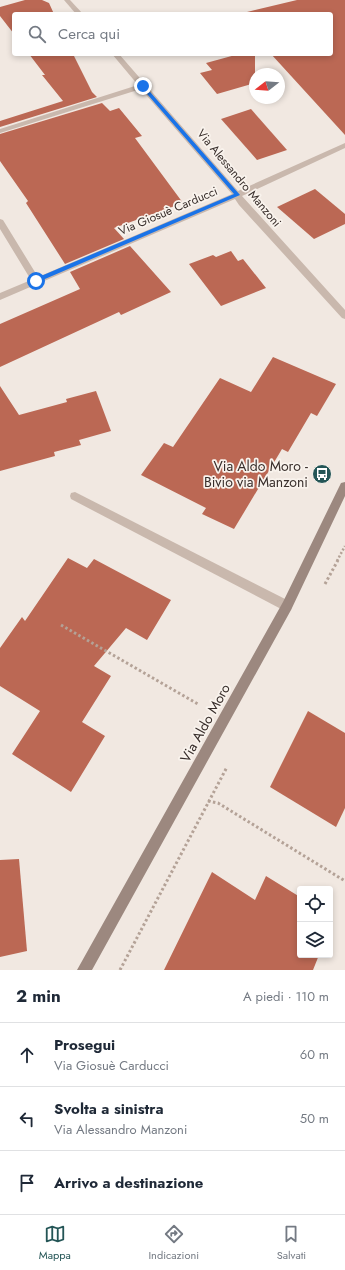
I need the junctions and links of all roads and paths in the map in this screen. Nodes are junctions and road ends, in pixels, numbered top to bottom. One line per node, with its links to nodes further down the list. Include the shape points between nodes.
1 (67, 0): 2 (street)
2 (78, 12)
3 (117, 56): 4 (street, Via Alessandro Manzoni)
4 (143, 86): 5 (street); 7 (street, Via Alessandro Manzoni)
5 (0, 132)
6 (345, 145): 7 (street, Via Giosuè Carducci)
7 (237, 195): 9 (street, Via Giosuè Carducci); 11 (street, Via Alessandro Manzoni)
8 (0, 222): 9 (street)
9 (36, 281): 10 (street, Via Giosuè Carducci)
10 (0, 297)
11 (345, 316)
12 (345, 486): 16 (street, Via Aldo Moro)
13 (75, 496): 16 (street)
14 (345, 546): 15 (path)
15 (323, 588)
16 (287, 606): 22 (street, Via Aldo Moro)
17 (61, 625): 18 (path)
18 (198, 704)
19 (230, 760): 20 (path)
20 (208, 802): 21 (path, via 218,803); 23 (path)
21 (345, 881)
22 (84, 970)
23 (120, 970)

